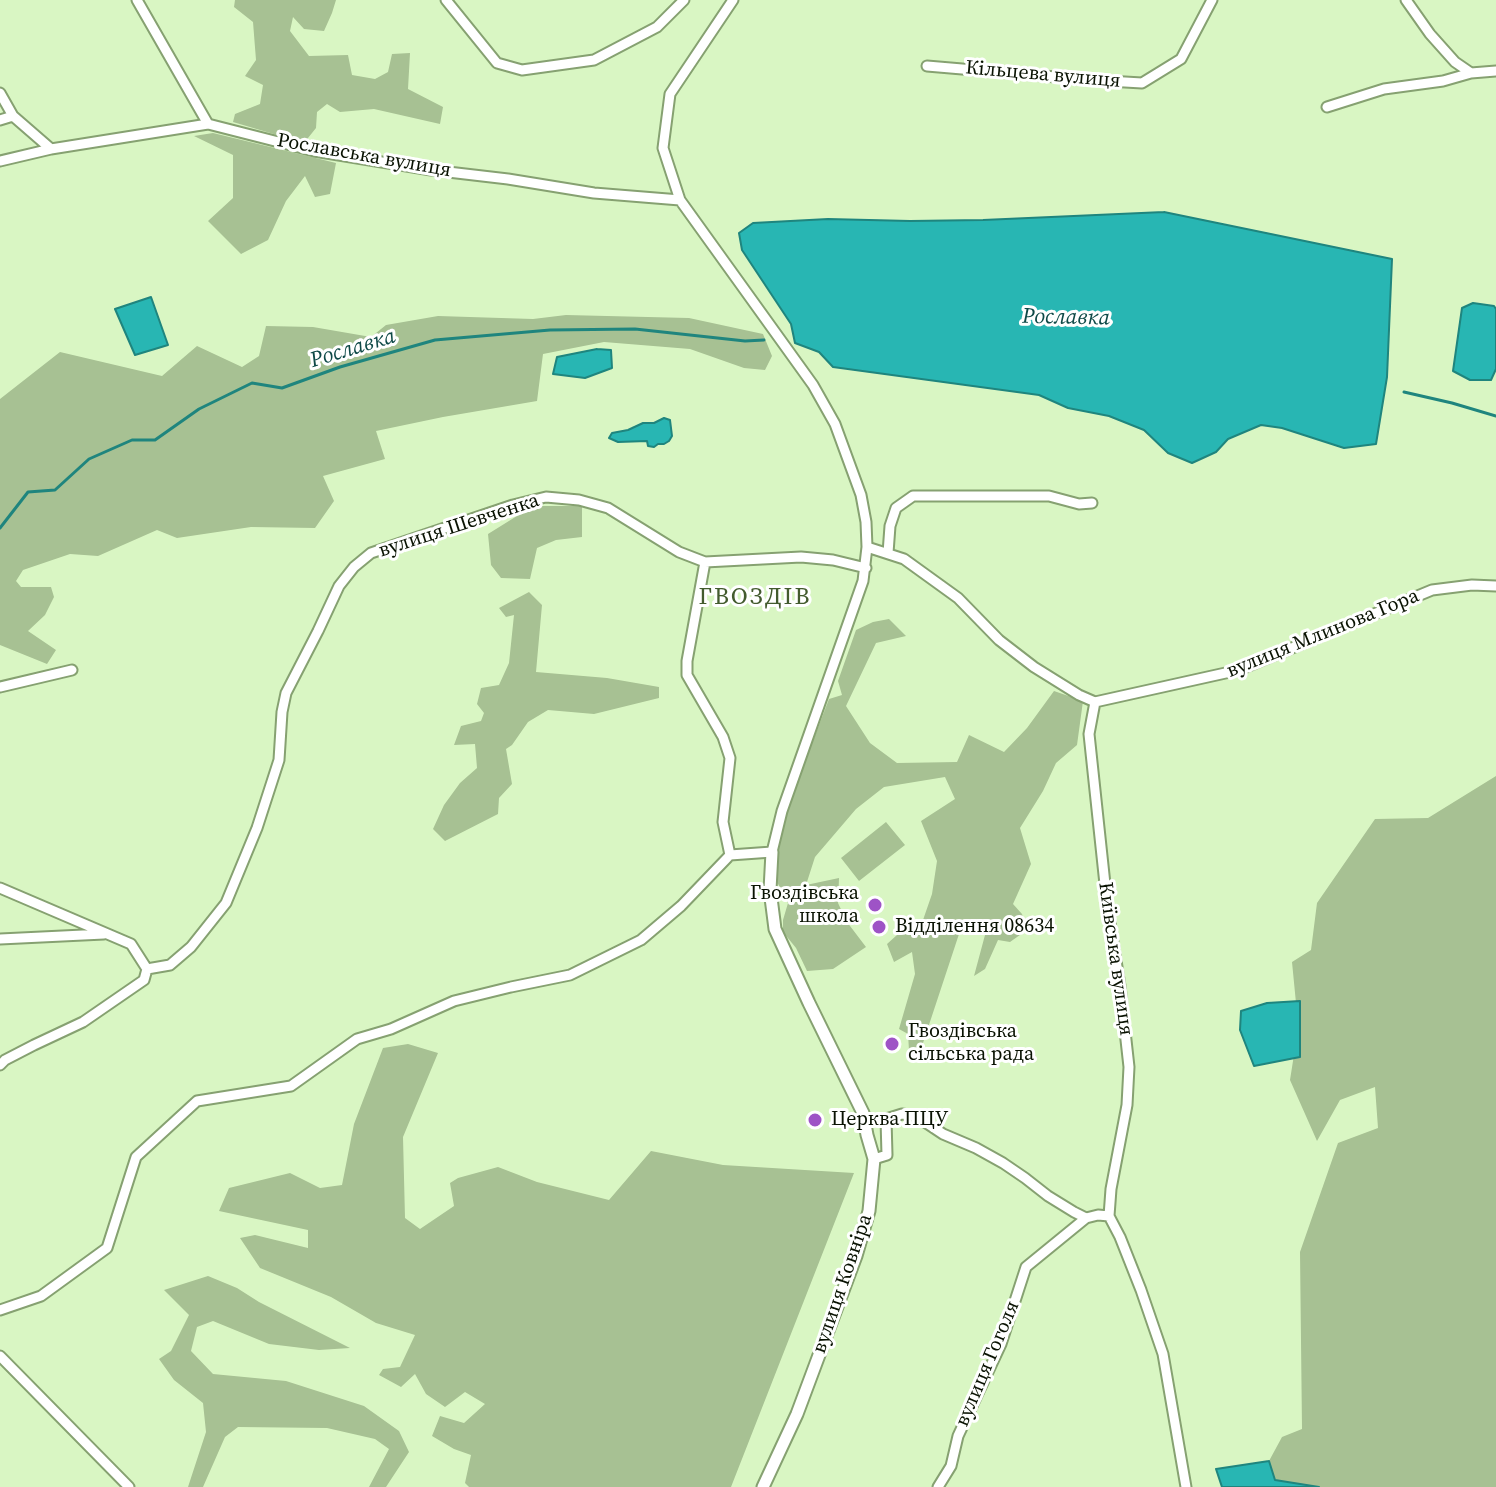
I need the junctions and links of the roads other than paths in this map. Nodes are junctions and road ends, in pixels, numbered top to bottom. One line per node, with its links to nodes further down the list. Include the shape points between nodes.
1 (137, 0): 14 (street)
2 (446, 0): 3 (street, via 497,63 522,70 594,60 657,27)
3 (684, 0)
4 (733, 0): 17 (street, via 670,94 663,148)
5 (1212, 0): 7 (street, Кільцева вулиця, via 1181,59 1142,83)
6 (1406, 0): 9 (street, via 1430,34)
7 (927, 66)
8 (1496, 71): 9 (street)
9 (1471, 73): 11 (street, via 1384,89)
10 (0, 93): 12 (street)
11 (1327, 107)
12 (13, 116): 13 (street); 15 (street)
13 (0, 120)
14 (208, 124): 15 (street, Рославська вулиця); 17 (street, Рославська вулиця, via 314,151 594,193)
15 (51, 149): 16 (street, Рославська вулиця)
16 (0, 161)
17 (680, 200): 19 (street, via 825,404 861,495)
18 (1092, 503): 20 (street, via 1049,496 913,496 896,508)
19 (867, 547): 20 (street); 22 (street)
20 (888, 553): 26 (street, via 958,598 1034,667)
21 (705, 562): 22 (street, вулиця Шевченка, via 801,557); 28 (street, via 687,675 730,758 723,822); 32 (street, вулиця Шевченка, via 608,508 546,497 371,553 339,586 286,693 279,760 226,903 170,965)
22 (866, 568): 27 (street)
23 (1496, 586): 26 (street, вулиця Млинова Гора, via 1432,590 1239,670)
24 (72, 670): 25 (street)
25 (0, 687)
26 (1095, 702): 35 (street, Київська вулиця, via 1089,734 1129,1067)
27 (772, 852): 28 (street); 34 (street, вулиця Ковніра, via 775,929 863,1113)
28 (730, 855): 37 (street, via 641,940 570,975 454,1001 357,1039 291,1086 197,1101 136,1157 107,1248 41,1296)
29 (0, 888): 30 (street)
30 (107, 934): 31 (street); 32 (street, via 131,944)
31 (0, 939)
32 (147, 969): 33 (street, вулиця Шевченка, via 144,980 83,1022)
33 (0, 1065)
34 (874, 1159): 36 (street, via 887,1155 886,1119 916,1116 1003,1163); 40 (street, вулиця Ковніра, via 869,1211 856,1256 797,1414)
35 (1109, 1216): 36 (street); 42 (street, via 1163,1354)
36 (1086, 1218): 41 (street, вулиця Гоголя, via 1026,1267 1001,1344)
37 (0, 1310)
38 (0, 1356): 39 (street)
39 (129, 1487)
40 (763, 1487)
41 (938, 1487)
42 (1186, 1487)

